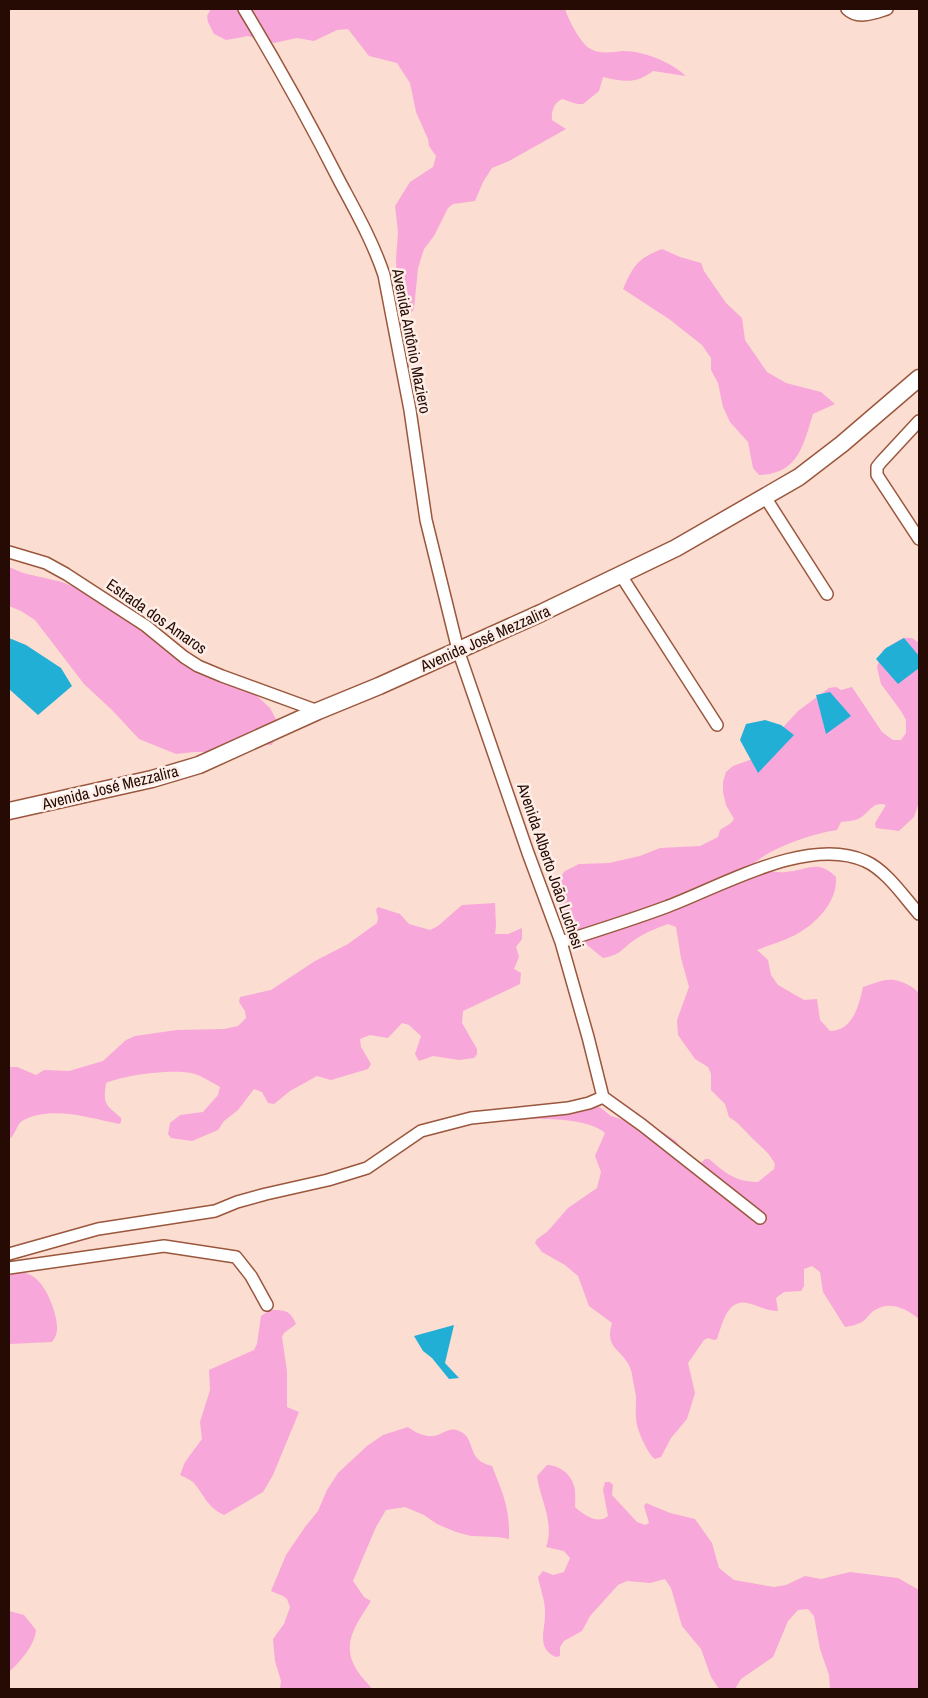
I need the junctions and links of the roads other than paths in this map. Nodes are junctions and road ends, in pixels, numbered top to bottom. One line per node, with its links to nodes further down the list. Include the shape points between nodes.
1 (244, 9): 11 (street, Avenida Antônio Maziero, via 308,118 384,275 410,410 426,520)
2 (847, 9): 3 (street, via 864,16)
3 (886, 9)
4 (919, 378): 6 (main road, Avenida José Mezzalira, via 828,455)
5 (919, 421): 7 (street, via 877,467 877,475)
6 (765, 497): 9 (main road, Avenida José Mezzalira, via 676,548); 10 (street)
7 (919, 539)
8 (9, 552): 12 (street, Estrada dos Amaros, via 46,563 66,574 146,626 198,666)
9 (620, 574): 11 (main road, Avenida José Mezzalira); 13 (street)
10 (828, 594)
11 (458, 650): 12 (main road, Avenida José Mezzalira); 16 (street, Avenida Alberto João Luchesi)
12 (318, 711): 14 (main road, Avenida José Mezzalira, via 229,752 180,770)
13 (717, 725)
14 (9, 811)
15 (919, 914): 16 (street, via 881,871 868,862 828,853 764,867 666,907)
16 (561, 942): 17 (street, Avenida Alberto João Luchesi)
17 (603, 1097): 18 (street); 19 (street, via 568,1108 471,1118 421,1131 367,1168 328,1180 207,1212 98,1229)
18 (760, 1218)
19 (9, 1254)
20 (9, 1268): 21 (street, via 164,1246 236,1257)
21 (268, 1305)

